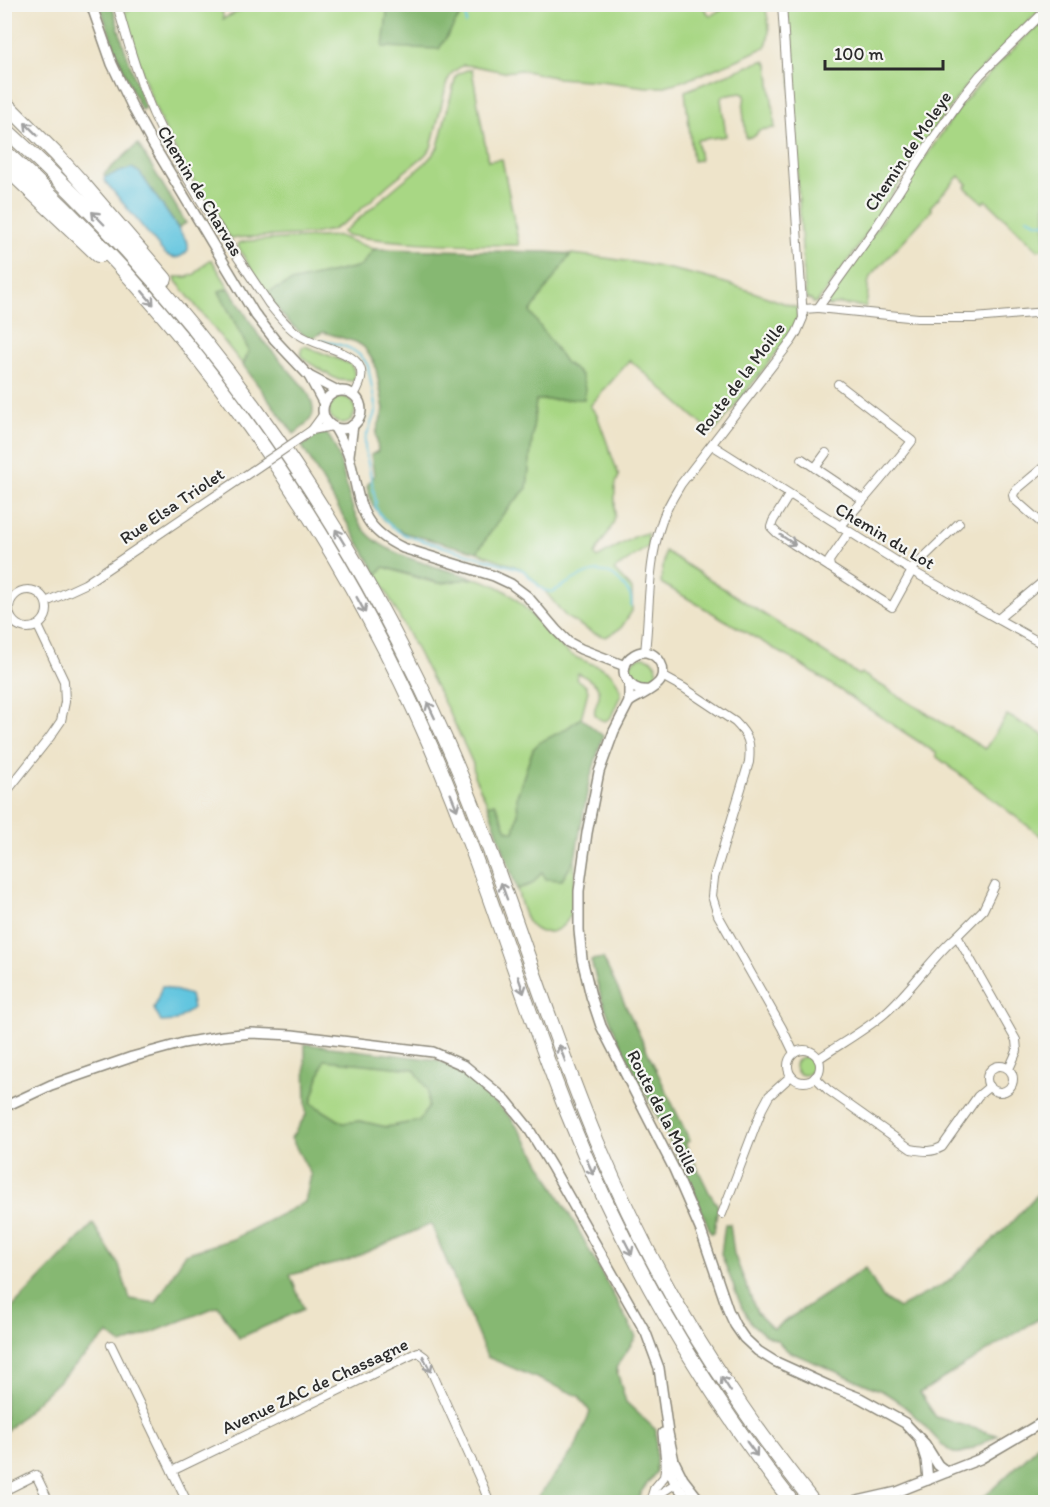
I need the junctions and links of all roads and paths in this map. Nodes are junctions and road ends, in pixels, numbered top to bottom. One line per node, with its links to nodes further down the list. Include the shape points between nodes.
1 (91, 4): 14 (street, Chemin de Charvas, via 122,87 151,141 254,313)
2 (117, 4): 17 (street, via 152,111 206,208 280,318 313,343 341,352 361,367 360,386)
3 (782, 4): 12 (street, Route de la Moille)
4 (1046, 10): 11 (street, Chemin de Moleye, via 964,95)
5 (4, 102): 10 (highway, one-way to 5, via 166,280 57,155)
6 (4, 128): 10 (highway, one-way to 6, via 88,208)
7 (4, 151): 9 (highway)
8 (4, 166): 9 (highway, via 98,255)
9 (110, 254): 73 (highway, one-way to 73, via 175,329 251,429 302,505 368,618 448,788 567,1113 602,1194 666,1316 722,1406)
10 (165, 293): 74 (highway, one-way to 10, via 713,1363 623,1200 583,1107 465,788 421,686 379,605 290,457)
11 (818, 308): 12 (street); 13 (street, via 918,318)
12 (803, 309): 23 (street, Route de la Moille, via 801,324 792,340)
13 (1046, 312)
14 (309, 376): 16 (street, Chemin de Charvas); 18 (street, Chemin de Charvas)
15 (838, 384): 30 (street, via 912,441)
16 (338, 391): 17 (street); 18 (street)
17 (354, 395): 20 (street, via 360,414)
18 (324, 404): 19 (street)
19 (323, 415): 21 (street); 22 (street, Rue Elsa Triolet)
20 (353, 425): 21 (street); 25 (street)
21 (334, 427): 22 (street, Rue Elsa Triolet); 25 (street)
22 (312, 430): 38 (street, Rue Elsa Triolet, bridge, via 85,584)
23 (712, 445): 29 (street, Chemin du Lot); 42 (street, Route de la Moille, via 681,484 662,521 654,552)
24 (826, 453): 28 (street)
25 (349, 455): 43 (street, via 361,507 368,521 386,539 511,584 568,642)
26 (802, 459): 28 (street)
27 (1046, 465): 32 (street, via 1013,495)
28 (816, 468): 30 (street)
29 (789, 495): 33 (street, Chemin du Lot); 35 (street, one-way to 35, via 771,527)
30 (863, 500): 33 (street)
31 (960, 523): 36 (street)
32 (1046, 526)
33 (840, 527): 34 (street, Chemin du Lot)
34 (849, 532): 35 (street); 36 (street, Chemin du Lot)
35 (830, 567): 36 (street, via 892,607)
36 (912, 571): 39 (street, Chemin du Lot)
37 (1046, 579): 39 (street)
38 (46, 602): 40 (street, via 47,615); 40 (street, via 30,590 17,593 11,600 8,609 16,625)
39 (998, 620): 41 (street, Chemin du Lot)
40 (38, 626): 48 (street, via 64,681 65,702 50,737)
41 (1046, 646)
42 (645, 652): 43 (street, via 632,656); 44 (street, via 659,660)
43 (625, 666): 45 (street)
44 (662, 676): 46 (street); 51 (street, via 735,722 750,744 749,762 712,896 718,915)
45 (629, 684): 46 (street); 47 (street, Route de la Moille)
46 (649, 690): 47 (street)
47 (629, 702): 62 (street, Route de la Moille, via 599,771 579,891 582,959 602,1026 687,1197 728,1310 744,1338 774,1361 885,1411)
48 (4, 795)
49 (995, 885): 50 (street, via 983,910)
50 (957, 936): 52 (street, via 883,1014); 53 (street, via 1016,1040 1017,1051)
51 (794, 1053): 52 (street, via 810,1051); 54 (street, via 788,1061)
52 (818, 1059): 55 (street, via 820,1067)
53 (1009, 1069): 56 (street, via 993,1068 988,1074); 56 (street, via 1013,1081 1009,1089 1001,1092)
54 (791, 1076): 55 (street, via 802,1082); 58 (street, via 769,1096 762,1109)
55 (815, 1077): 56 (street, via 911,1149 926,1152 942,1147 978,1096)
56 (990, 1086)
57 (4, 1107): 60 (street, via 51,1084 132,1057 223,1036 292,1035 447,1057 488,1084 527,1126 646,1333 659,1368)
58 (722, 1214)
59 (111, 1345): 63 (street)
60 (663, 1397): 65 (street); 65 (street, via 666,1461)
61 (1046, 1420): 64 (street, via 980,1459)
62 (918, 1436): 64 (street, Route de la Moille); 66 (street)
63 (172, 1471): 70 (street); 71 (street, Avenue ZAC de Chassagne, one-way to 71, via 418,1352 425,1357)
64 (946, 1472): 66 (street)
65 (675, 1479): 68 (street); 72 (street); 72 (street, via 654,1489)
66 (928, 1480): 75 (street)
67 (4, 1491): 69 (street, via 36,1475)
68 (697, 1501)
69 (49, 1503)
70 (187, 1503)
71 (489, 1503)
72 (650, 1503)
73 (792, 1503)
74 (813, 1503)
75 (853, 1503)

